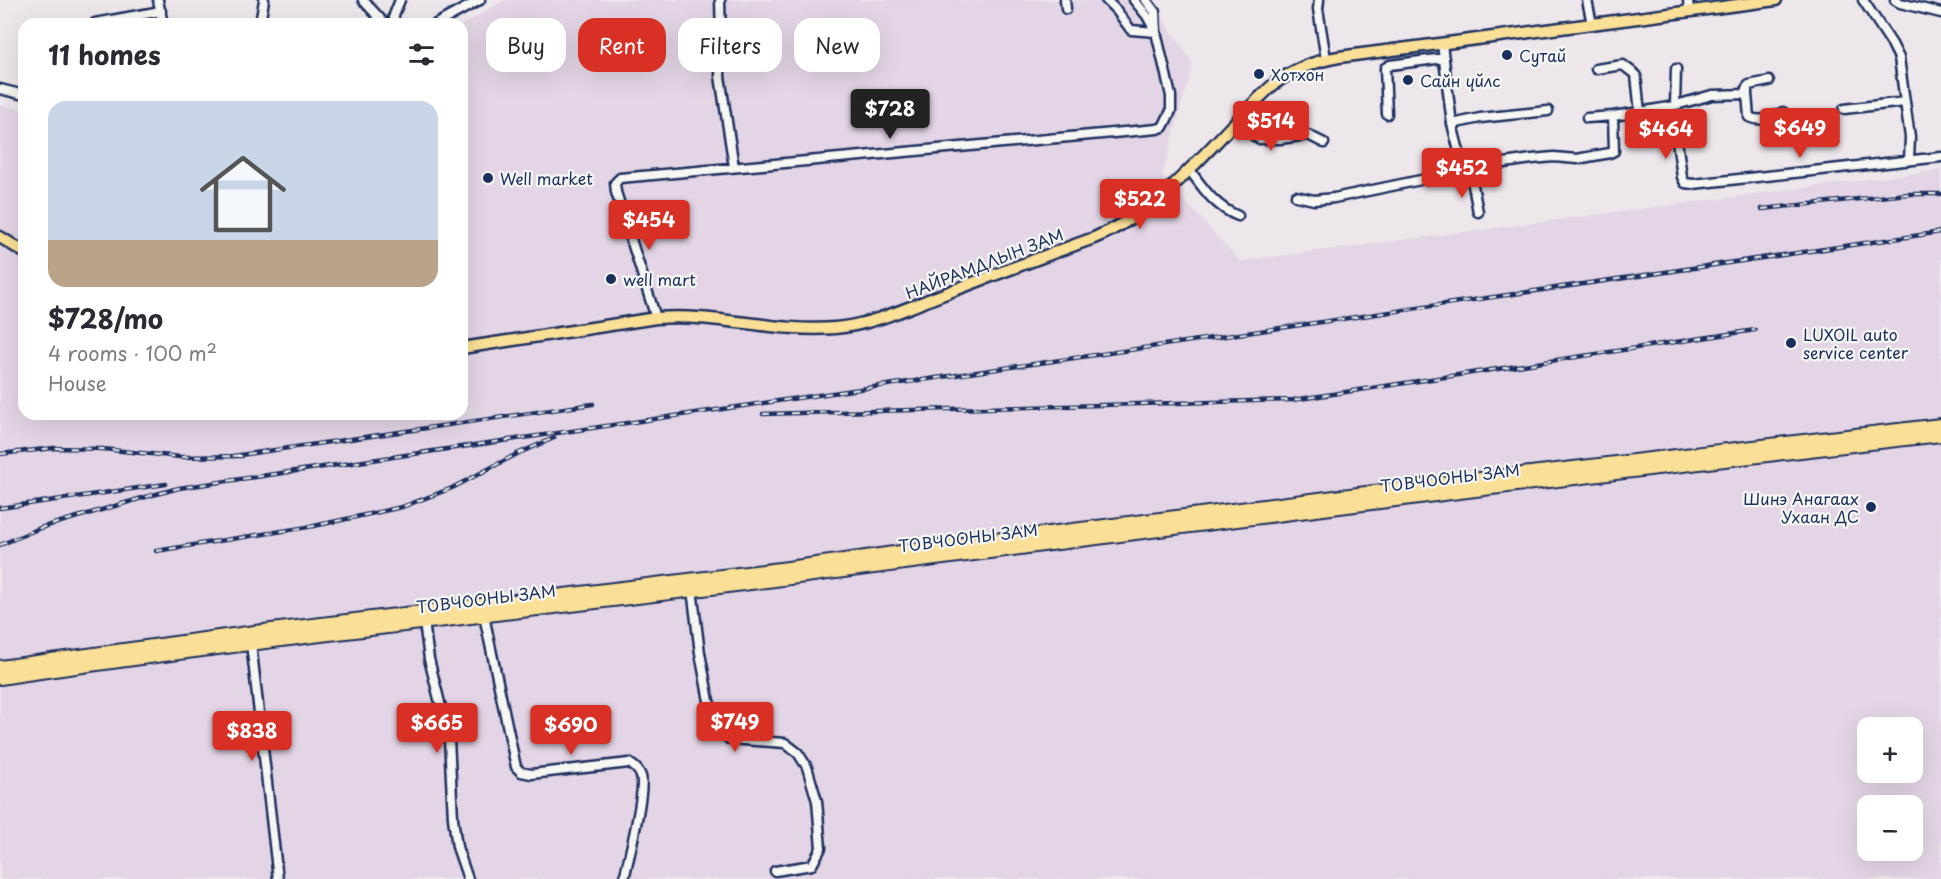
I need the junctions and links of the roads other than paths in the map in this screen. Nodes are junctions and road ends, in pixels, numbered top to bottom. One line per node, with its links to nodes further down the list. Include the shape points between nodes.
1 (158, 0): 16 (street)
2 (264, 0): 20 (street)
3 (363, 0): 21 (street)
4 (400, 0): 22 (street)
5 (480, 0): 23 (street)
6 (720, 0): 49 (street, via 720,76)
7 (1106, 0): 25 (street, via 1131,30)
8 (1134, 0): 25 (street)
9 (1146, 0): 25 (street, via 1155,12)
10 (1319, 0): 28 (street)
11 (1587, 0): 24 (street)
12 (1776, 0): 15 (main road, НАЙРАМДЛЫН ЗАМ)
13 (1863, 0): 35 (street, via 1899,58)
14 (1895, 0): 17 (street)
15 (1688, 6): 24 (main road, НАЙРАМДЛЫН ЗАМ)
16 (161, 11): 18 (street); 19 (street)
17 (1941, 14)
18 (122, 18)
19 (162, 18)
20 (261, 18)
21 (380, 18)
22 (395, 18)
23 (447, 18)
24 (1592, 24): 26 (main road, НАЙРАМДЛЫН ЗАМ)
25 (1156, 32): 49 (street, via 1171,96 1170,111 1157,129)
26 (1442, 44): 27 (street); 28 (main road, НАЙРАМДЛЫН ЗАМ)
27 (1444, 58): 41 (street, via 1390,64 1385,68); 45 (street)
28 (1326, 59): 44 (main road, НАЙРАМДЛЫН ЗАМ, via 1282,78)
29 (1596, 69): 39 (street, via 1623,65 1636,75)
30 (1676, 69): 36 (street)
31 (1769, 81): 34 (street, via 1749,85)
32 (0, 89): 33 (street)
33 (18, 94)
34 (1747, 94): 36 (street, via 1712,95); 40 (street, via 1749,117 1754,120)
35 (1905, 102): 37 (street); 48 (street)
36 (1672, 106): 39 (street); 48 (street, via 1685,183)
37 (1844, 109)
38 (1548, 111): 45 (street)
39 (1640, 112): 42 (street)
40 (1783, 112)
41 (1387, 114)
42 (1613, 116): 43 (street); 51 (street, via 1616,146 1610,153 1576,159 1532,159)
43 (1587, 118)
44 (1235, 123): 46 (street, via 1259,139 1308,135); 50 (main road, НАЙРАМДЛЫН ЗАМ)
45 (1452, 124): 51 (street)
46 (1324, 143)
47 (1941, 157): 48 (street)
48 (1910, 160)
49 (734, 167): 57 (street, via 624,177 615,183)
50 (1188, 169): 54 (street, via 1215,202); 57 (main road, НАЙРАМДЛЫН ЗАМ, via 1145,210 1105,234 862,324 802,329 693,316)
51 (1464, 171): 52 (street, via 1334,198 1314,200); 53 (street, via 1471,175)
52 (1296, 196)
53 (1478, 212)
54 (1238, 216)
55 (0, 237): 56 (main road)
56 (18, 248)
57 (657, 318): 58 (main road, НАЙРАМДЛЫН ЗАМ)
58 (468, 347)
59 (1941, 425): 62 (highway, ТОВЧООНЫ ЗАМ, via 1437,484)
60 (1941, 435): 61 (highway, ТОВЧООНЫ ЗАМ)
61 (692, 589): 62 (highway, ТОВЧООНЫ ЗАМ); 67 (street, via 700,653 718,727 729,739 785,743 807,767 817,801 821,848 812,866)
62 (483, 610): 63 (highway, ТОВЧООНЫ ЗАМ); 65 (highway, ТОВЧООНЫ ЗАМ, via 255,632); 70 (street, via 516,766 521,772 629,763 641,777)
63 (424, 622): 64 (highway, ТОВЧООНЫ ЗАМ); 69 (street, via 449,739 457,847)
64 (251, 643): 66 (highway, ТОВЧООНЫ ЗАМ); 68 (street)
65 (0, 667)
66 (0, 678)
67 (775, 871)
68 (278, 879)
69 (468, 879)
70 (624, 879)

